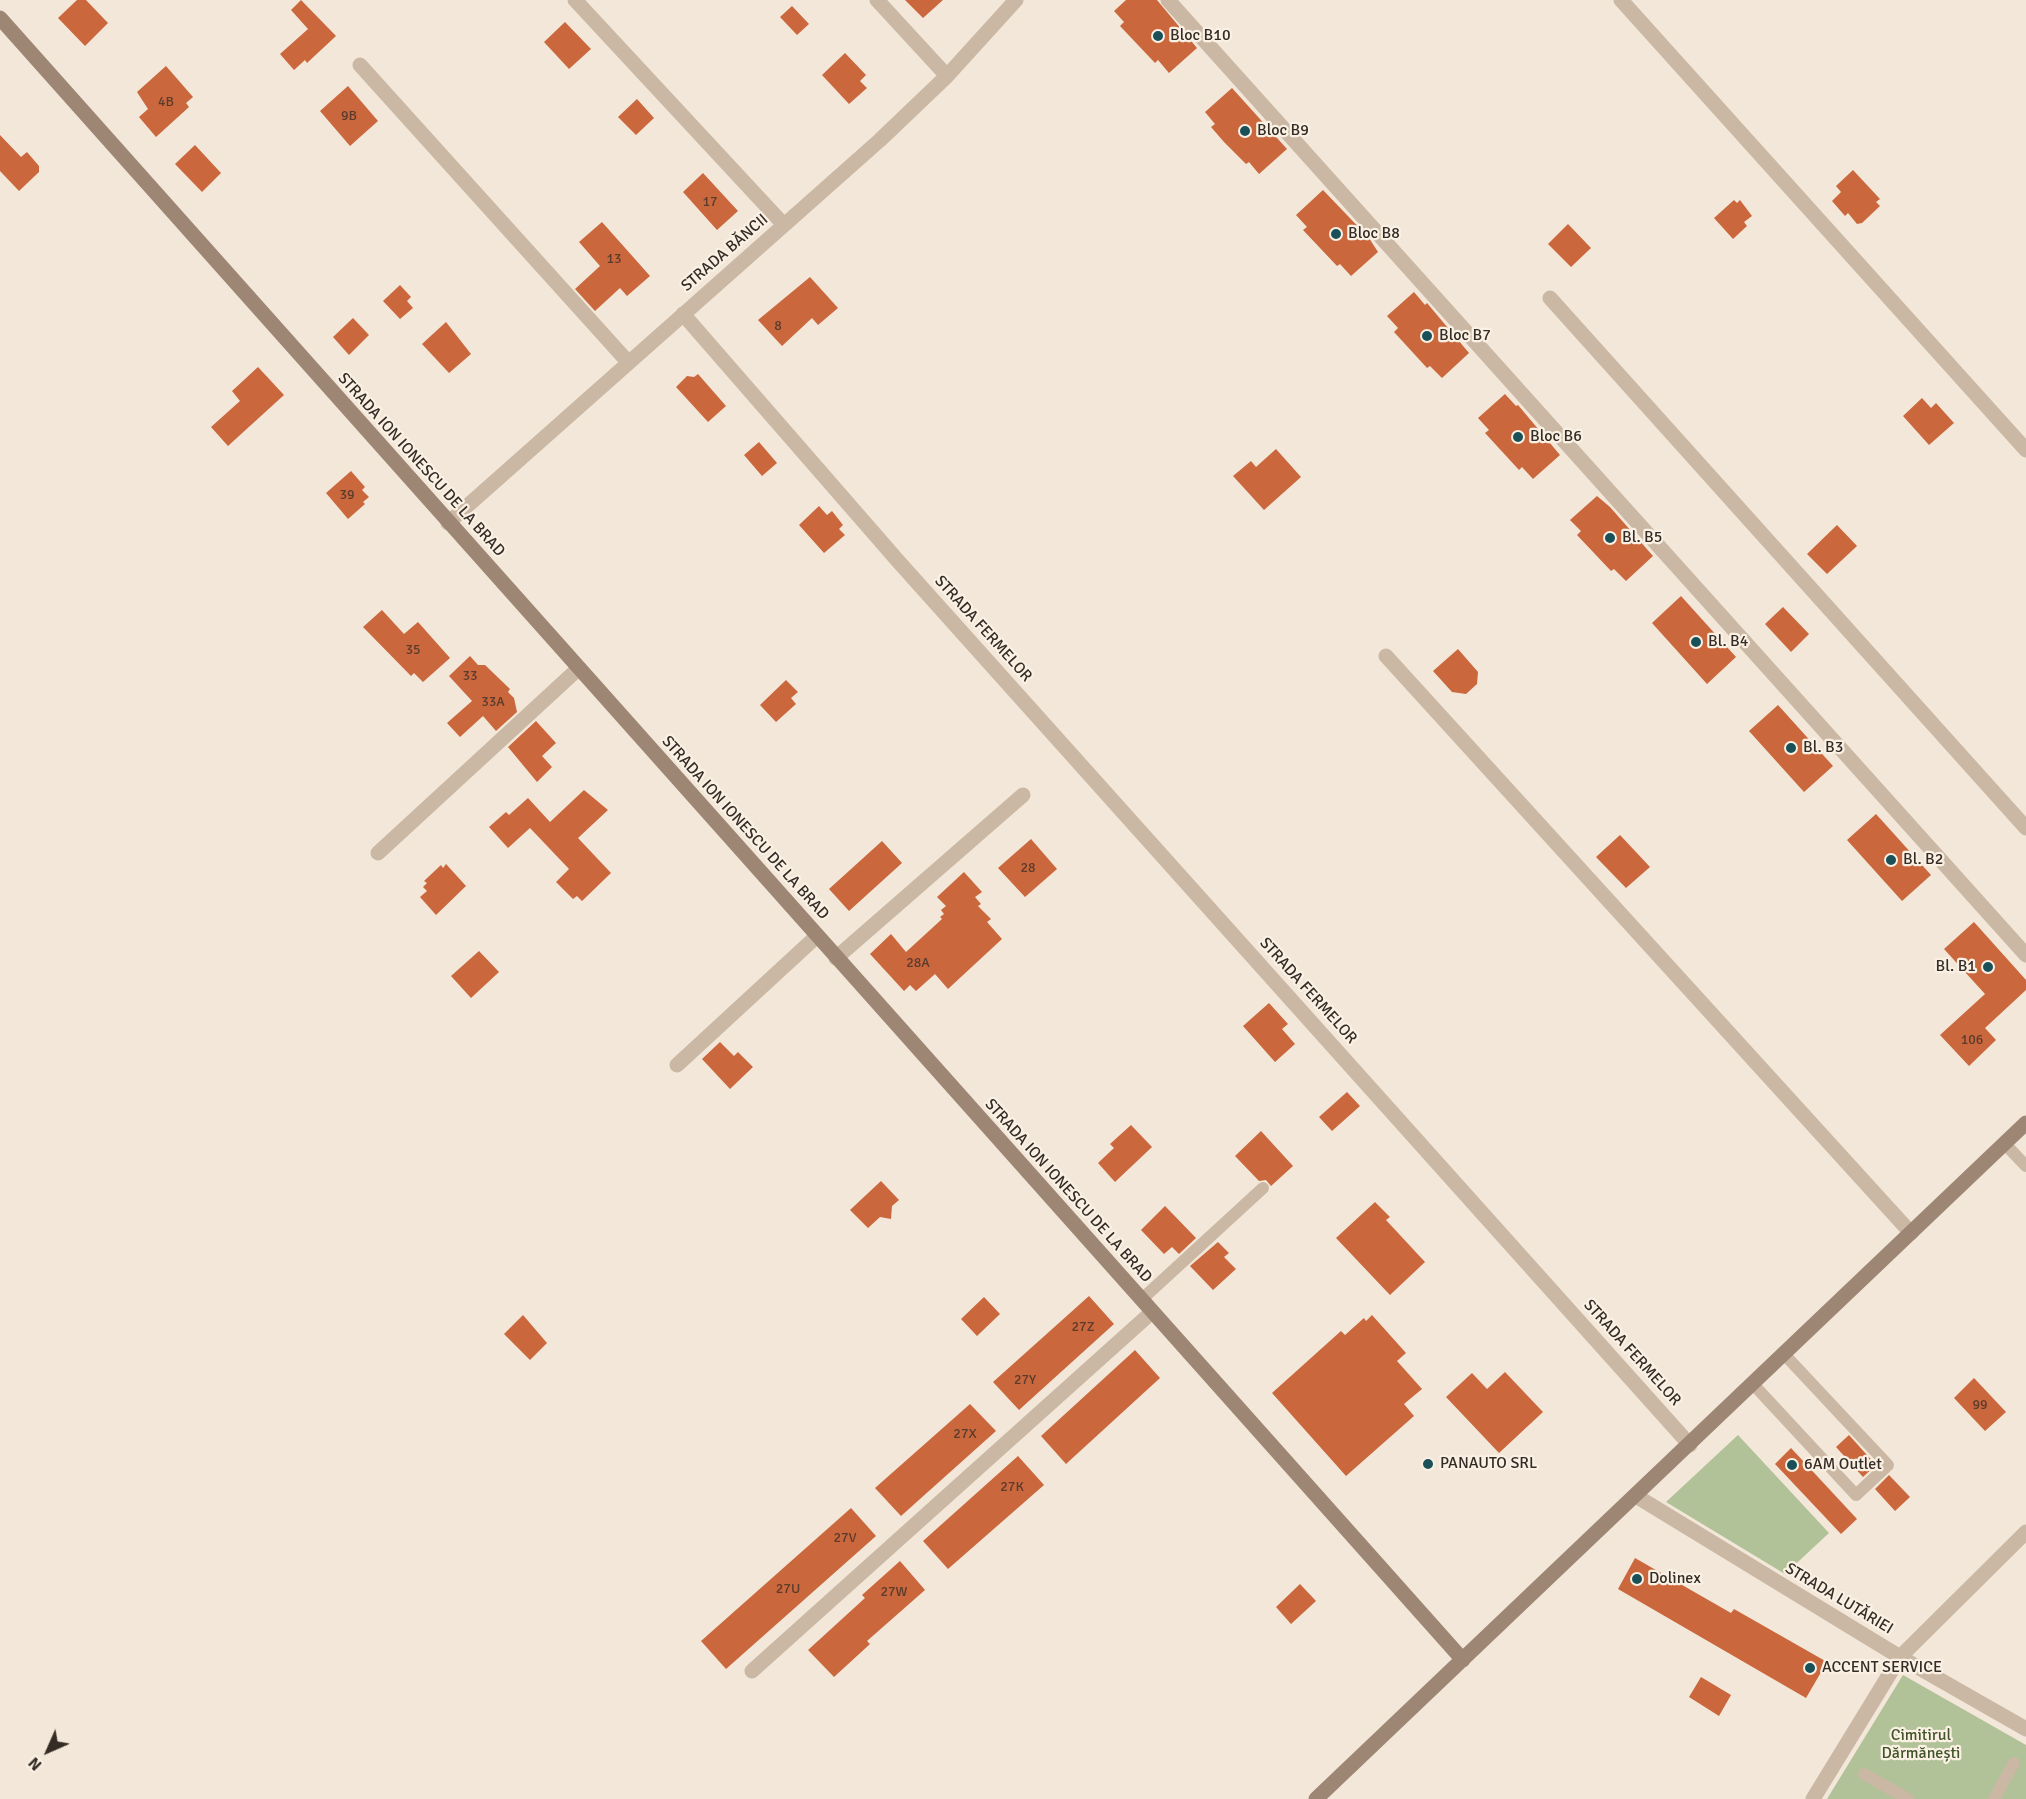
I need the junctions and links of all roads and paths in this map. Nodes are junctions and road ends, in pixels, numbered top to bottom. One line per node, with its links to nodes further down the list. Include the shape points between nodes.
1 (575, 0): 9 (street)
2 (877, 0): 8 (street)
3 (1016, 0): 8 (street, STRADA BĂNCII)
4 (1168, 0): 21 (street)
5 (1621, 0): 13 (street)
6 (0, 18): 14 (street, STRADA ION IONESCU DE LA BRAD)
7 (360, 65): 12 (street)
8 (946, 76): 9 (street, STRADA BĂNCII)
9 (784, 225): 11 (street, STRADA BĂNCII)
10 (1550, 298): 18 (street)
11 (683, 314): 12 (street, STRADA BĂNCII); 33 (street, STRADA FERMELOR, via 898,561)
12 (628, 362): 14 (street, STRADA BĂNCII)
13 (2026, 450)
14 (448, 523): 16 (street, STRADA ION IONESCU DE LA BRAD)
15 (1386, 656): 28 (street)
16 (579, 668): 19 (street); 20 (street, STRADA ION IONESCU DE LA BRAD)
17 (1023, 795): 22 (street)
18 (2026, 828)
19 (378, 853)
20 (817, 936): 22 (street, STRADA ION IONESCU DE LA BRAD); 23 (street)
21 (2026, 955)
22 (836, 958): 29 (street, STRADA ION IONESCU DE LA BRAD)
23 (677, 1065)
24 (2026, 1124): 25 (street)
25 (2005, 1144): 26 (lane); 28 (street)
26 (2026, 1166)
27 (1263, 1188): 29 (lane)
28 (1911, 1233): 31 (street)
29 (1141, 1300): 30 (street, STRADA ION IONESCU DE LA BRAD)
30 (1152, 1312): 37 (street, STRADA ION IONESCU DE LA BRAD); 38 (street)
31 (1784, 1354): 32 (street); 32 (lane, via 1888,1465 1856,1495)
32 (1753, 1384): 33 (street)
33 (1690, 1445): 34 (street)
34 (1636, 1496): 36 (street, STRADA LUTĂRIEI); 37 (street)
35 (2026, 1532): 36 (street)
36 (1900, 1657): 39 (street, STRADA LUTĂRIEI); 43 (street)
37 (1463, 1660): 42 (street)
38 (752, 1671)
39 (2026, 1729)
40 (2014, 1763): 45 (lane)
41 (1864, 1774): 44 (lane)
42 (1316, 1799)
43 (1813, 1799)
44 (1908, 1799)
45 (1994, 1799)

